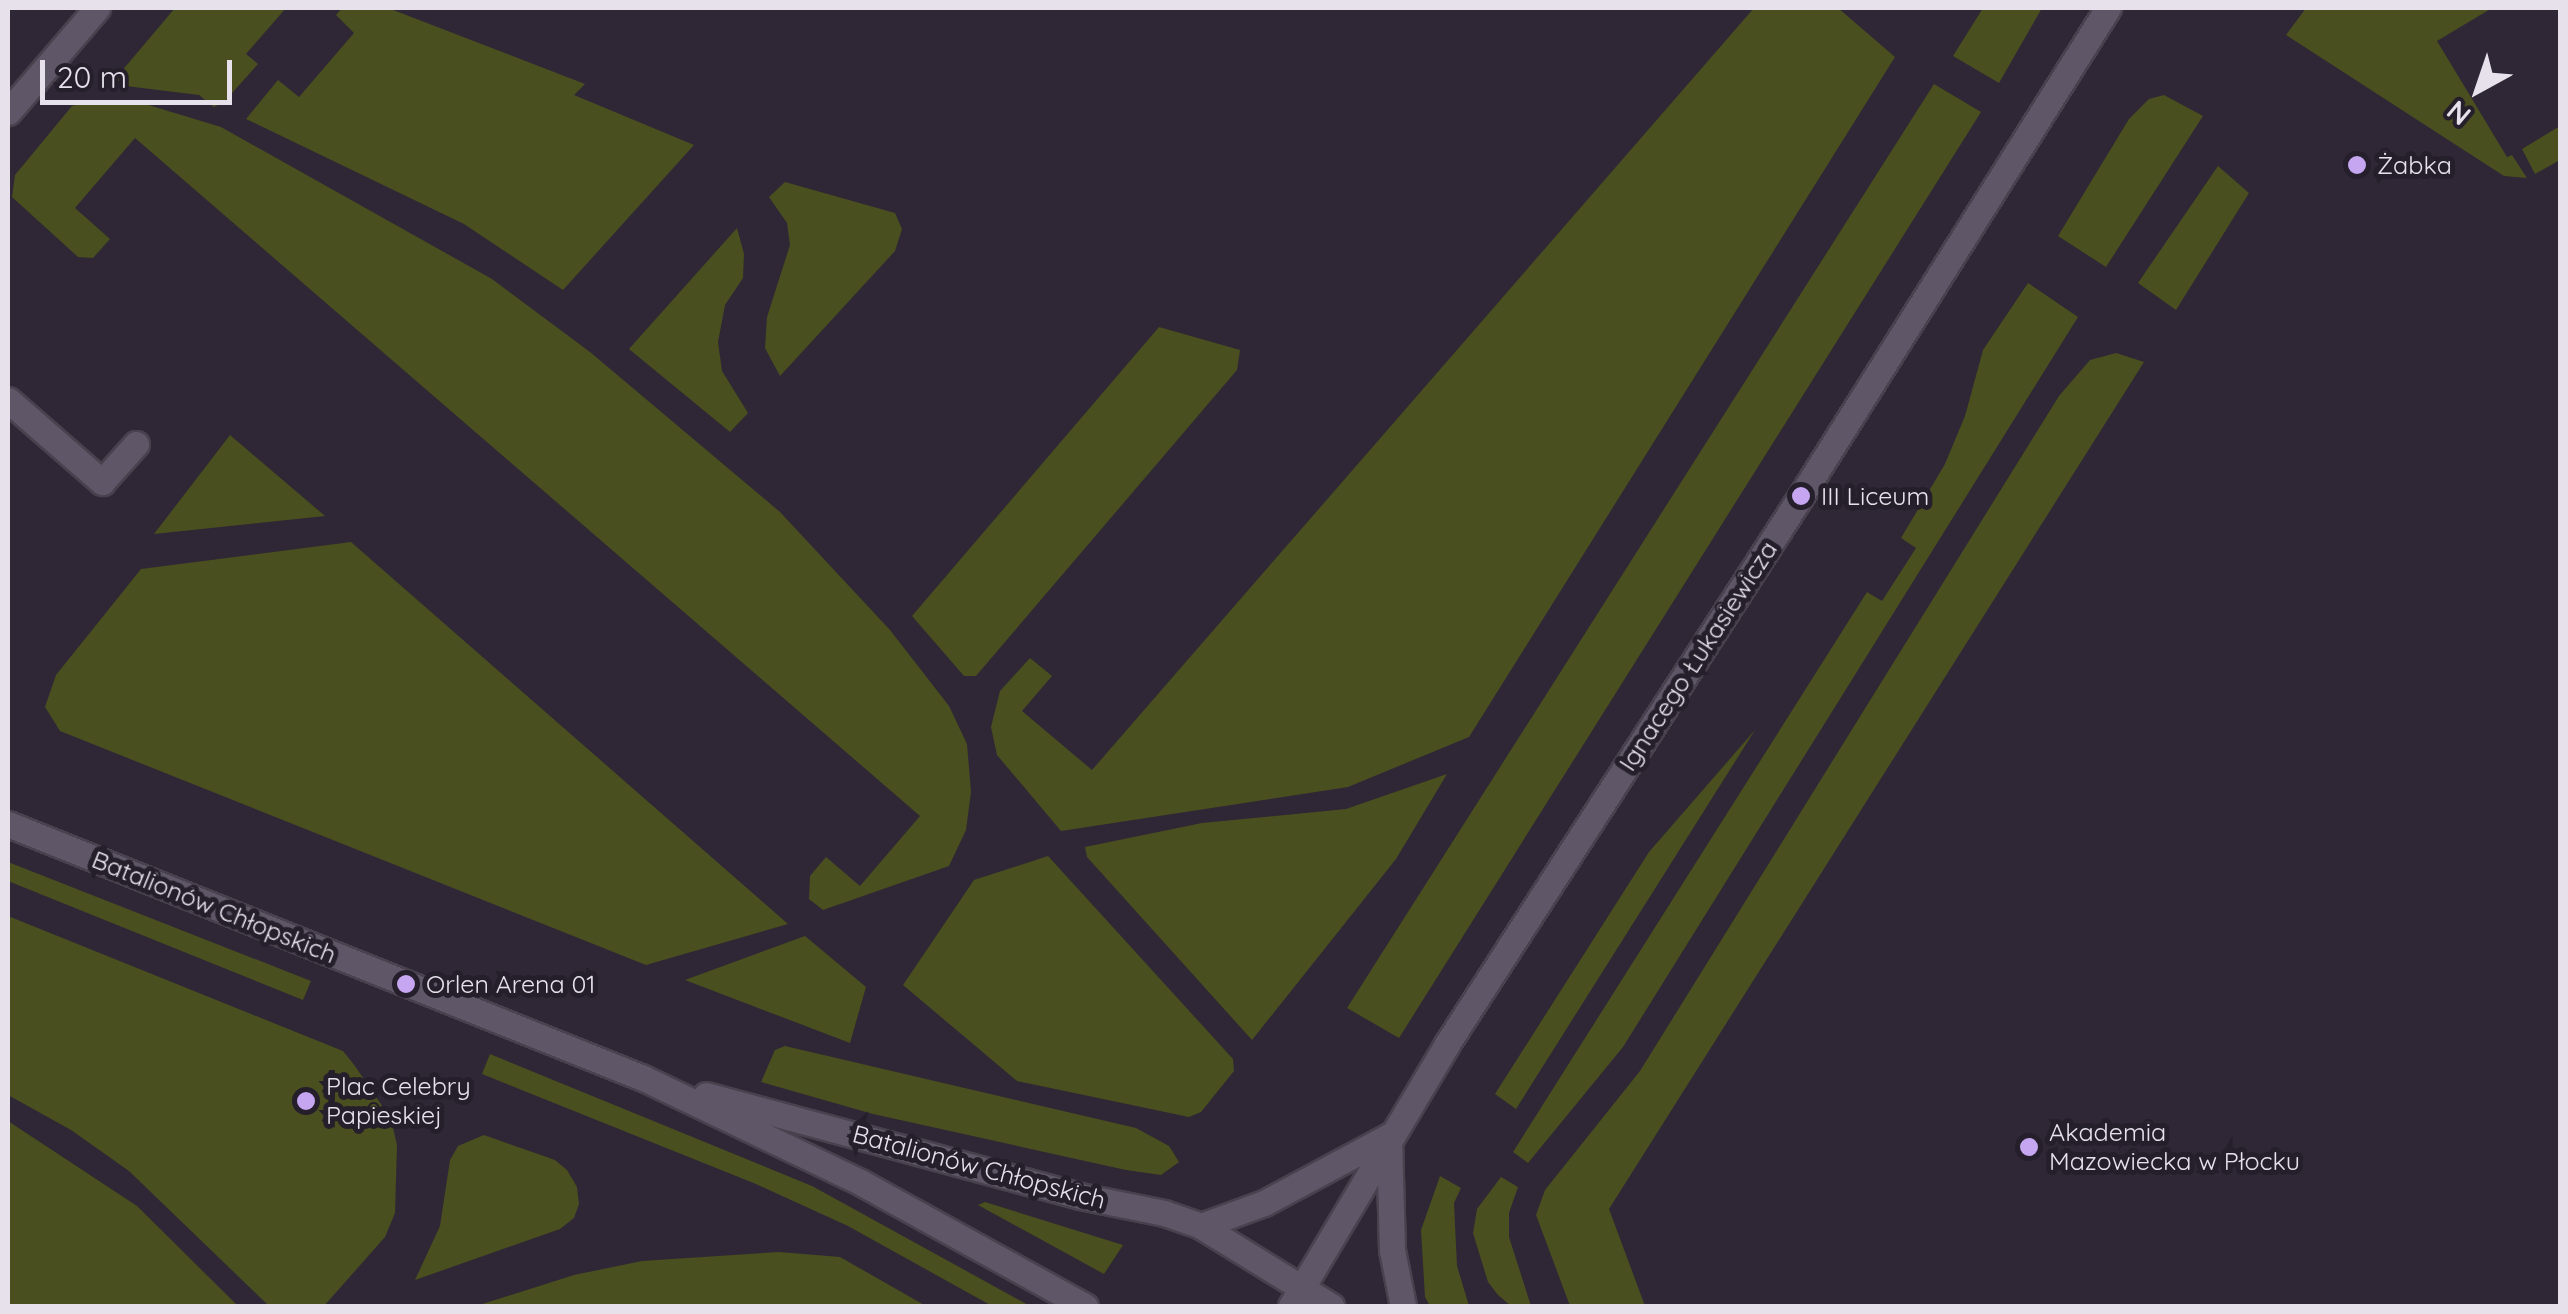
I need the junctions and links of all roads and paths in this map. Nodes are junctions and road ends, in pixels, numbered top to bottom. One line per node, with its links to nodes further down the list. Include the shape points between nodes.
1 (97, 8): 3 (street)
2 (2108, 8): 8 (street, Ignacego Łukasiewicza)
3 (8, 112)
4 (8, 400): 5 (street, via 102,482)
5 (136, 444)
6 (8, 824): 7 (street, Batalionów Chłopskich)
7 (643, 1078): 9 (street, Batalionów Chłopskich); 11 (street, Batalionów Chłopskich, via 860,1182)
8 (1390, 1136): 9 (street, via 1264,1202); 10 (street, Ignacego Łukasiewicza); 13 (street, via 1392,1250)
9 (1201, 1226): 10 (street, Batalionów Chłopskich)
10 (1298, 1296): 12 (street, Batalionów Chłopskich)
11 (1086, 1306)
12 (1331, 1306)
13 (1403, 1306)

